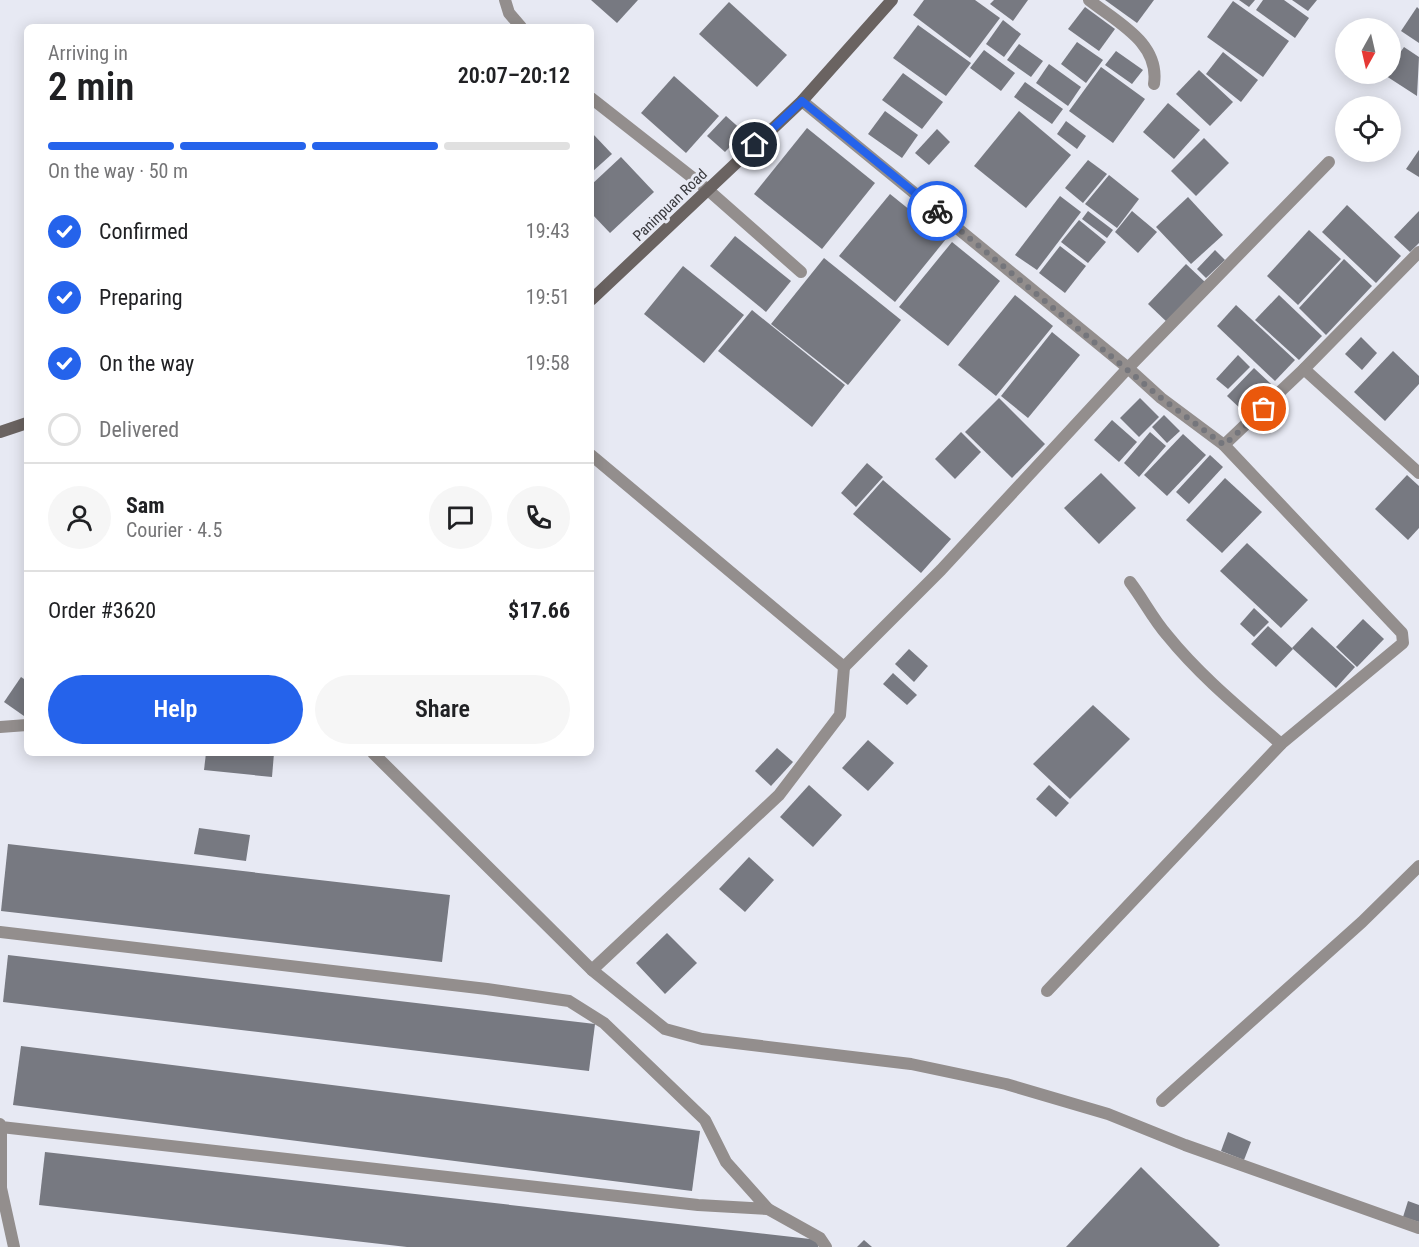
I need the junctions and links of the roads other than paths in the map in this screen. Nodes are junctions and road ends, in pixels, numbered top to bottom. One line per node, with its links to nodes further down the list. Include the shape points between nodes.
1 (505, 0): 4 (street)
2 (892, 0): 7 (main road, Paninpuan Road)
3 (1089, 0): 5 (street, via 1143,43 1156,69)
4 (518, 24)
5 (1154, 84)
6 (594, 100): 9 (street)
7 (802, 101): 9 (main road, Paninpuan Road); 13 (street)
8 (1329, 162): 13 (street)
9 (707, 189): 11 (street); 12 (main road, Paninpuan Road)
10 (1419, 252): 14 (street)
11 (801, 272)
12 (594, 297)
13 (1128, 368): 17 (street); 21 (street, via 941,570)
14 (1304, 369): 17 (street); 19 (street)
15 (24, 425): 16 (main road)
16 (0, 432)
17 (1224, 445): 24 (street, via 1404,638 1400,646)
18 (594, 458): 21 (street)
19 (1419, 473)
20 (1130, 582): 24 (street, via 1182,652)
21 (844, 667): 28 (street, via 840,715 779,795)
22 (24, 725): 23 (street)
23 (0, 727)
24 (1281, 744): 29 (street)
25 (376, 756): 28 (street)
26 (1419, 866): 30 (street)
27 (0, 932): 32 (street, via 569,1001 604,1023 705,1120 726,1162)
28 (592, 970): 33 (street, via 665,1029 702,1039 911,1064 1006,1084 1108,1114)
29 (1047, 991)
30 (1162, 1101)
31 (0, 1125): 32 (street, via 698,1205); 34 (street, via 1,1188)
32 (768, 1209): 35 (street, via 820,1238)
33 (1419, 1228)
34 (14, 1247)
35 (826, 1247)

